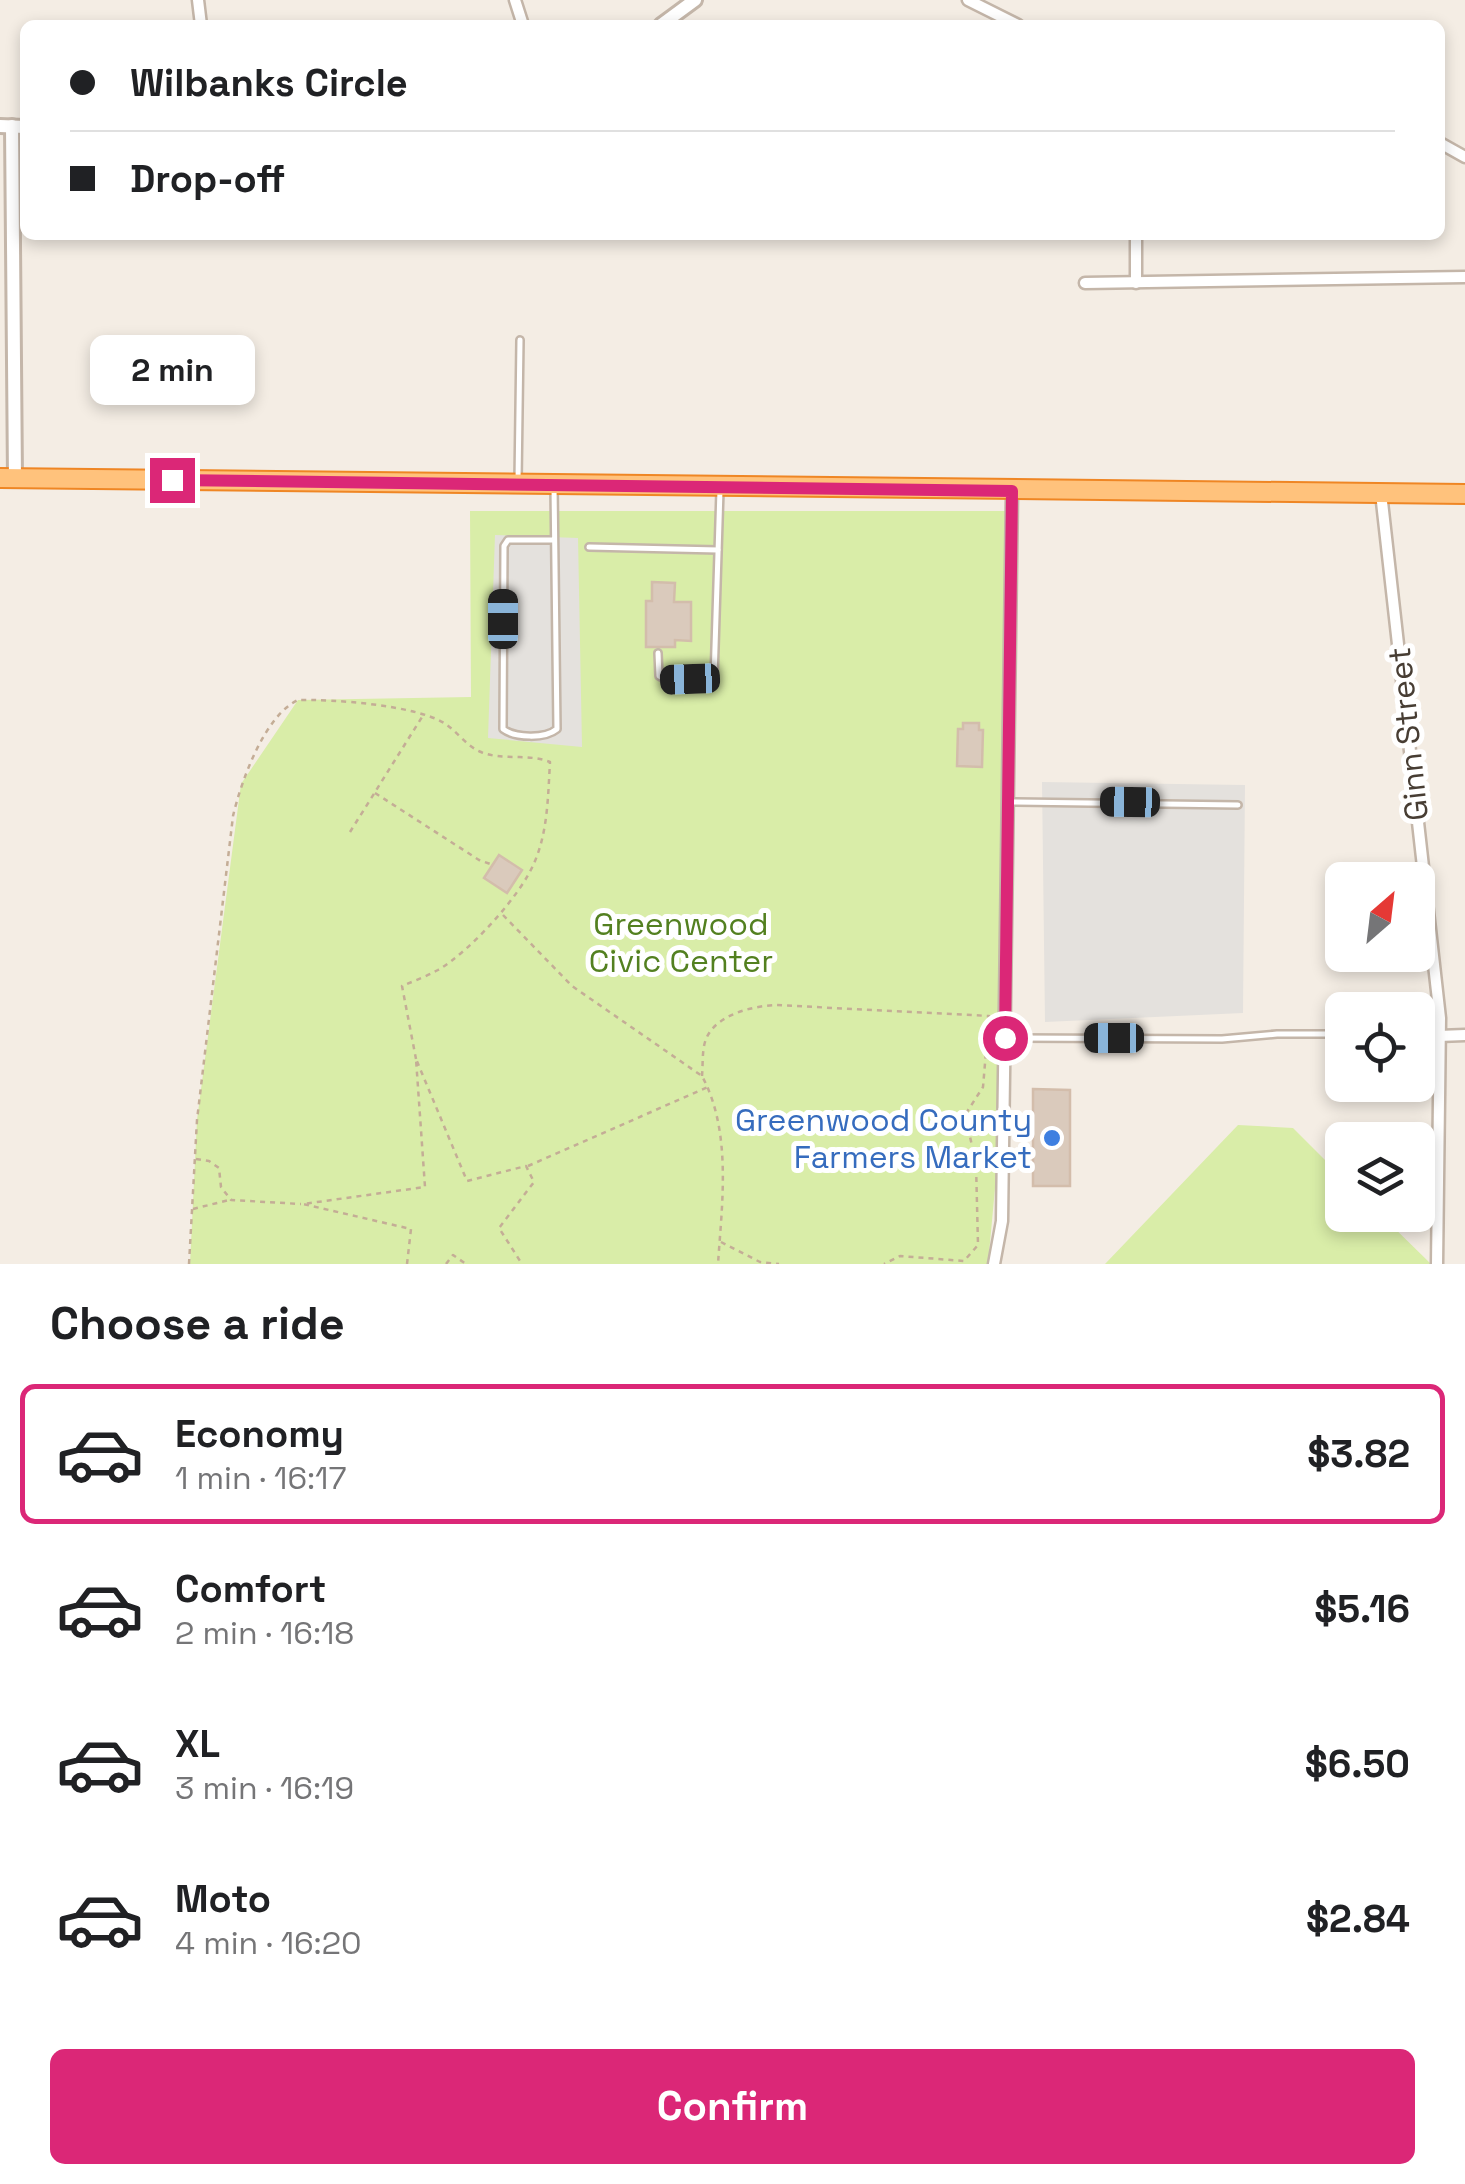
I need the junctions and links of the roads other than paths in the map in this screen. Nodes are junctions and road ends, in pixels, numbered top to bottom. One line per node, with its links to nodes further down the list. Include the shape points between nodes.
1 (695, 0): 3 (street)
2 (968, 0): 4 (street)
3 (668, 20)
4 (1008, 20)
5 (12, 126): 11 (street)
6 (1136, 240): 9 (street)
7 (1465, 277): 9 (street)
8 (1085, 283): 9 (street)
9 (1136, 283)
10 (520, 340): 12 (lane)
11 (8, 479): 12 (highway)
12 (518, 484): 13 (highway)
13 (554, 484): 14 (highway); 18 (lane)
14 (720, 487): 15 (highway); 20 (lane)
15 (1012, 491): 16 (highway); 22 (street)
16 (1381, 493): 17 (highway); 27 (street, Ginn Street)
17 (1465, 494)
18 (552, 540): 18 (lane, via 516,539 504,546 503,729 511,734 557,729)
19 (589, 546): 20 (lane)
20 (718, 550): 21 (lane, via 714,678 667,680 657,668)
21 (658, 653)
22 (1008, 802): 23 (lane); 28 (street)
23 (1238, 804)
24 (1325, 1034): 28 (lane)
25 (1465, 1035): 27 (street)
26 (1435, 1036): 27 (lane)
27 (1439, 1036): 30 (street, Ginn Street)
28 (1005, 1038): 29 (street, via 1002,1221)
29 (994, 1264)
30 (1437, 1264)

